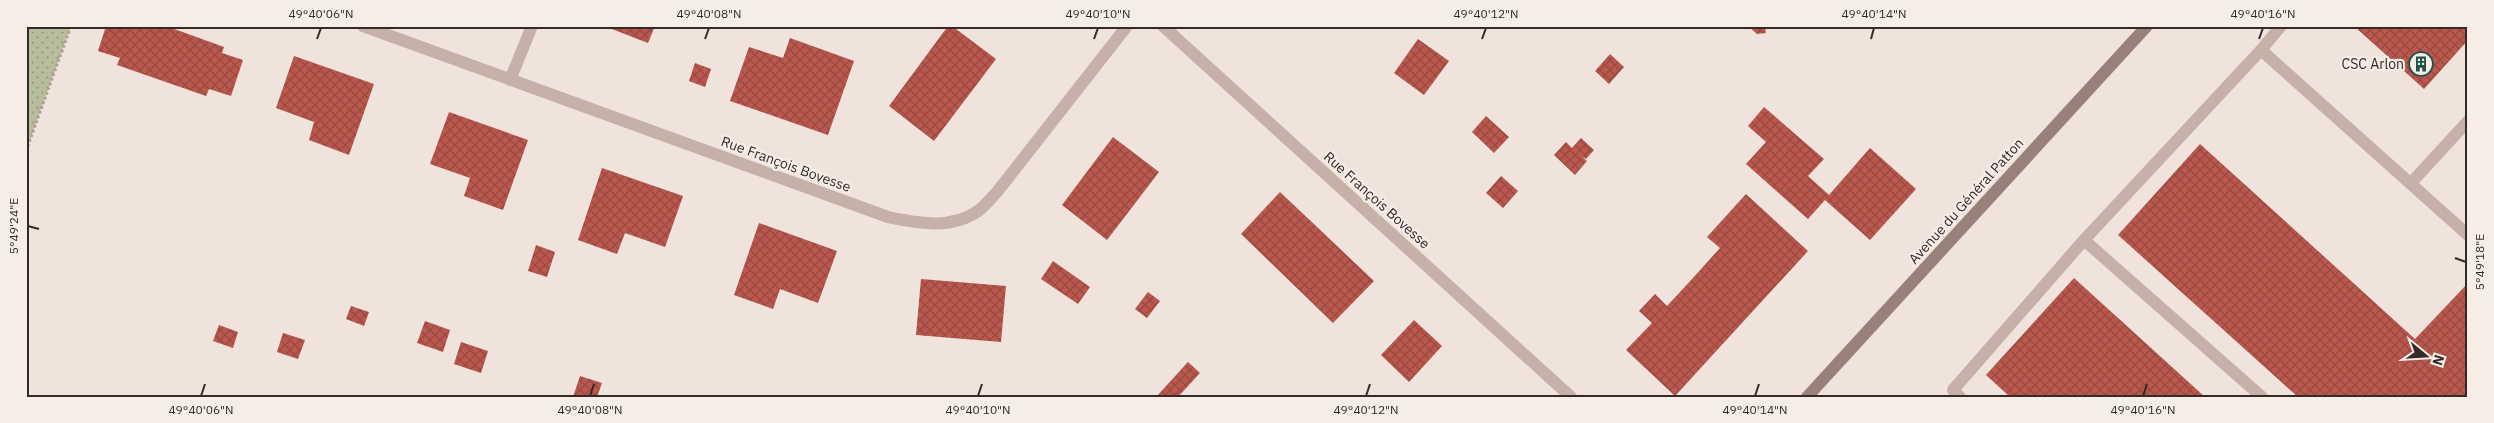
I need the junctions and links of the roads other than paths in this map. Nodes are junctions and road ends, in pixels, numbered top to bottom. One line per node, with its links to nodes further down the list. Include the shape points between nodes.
1 (363, 26): 8 (street, Rue François Bovesse)
2 (532, 26): 8 (street)
3 (1127, 26): 8 (street, Rue François Bovesse, via 997,192 978,211 952,223 924,225 888,217)
4 (1163, 26): 13 (street, Rue François Bovesse)
5 (2147, 26): 14 (main road, Avenue du Général Patton)
6 (2281, 26): 7 (street)
7 (2261, 50): 10 (street); 12 (street)
8 (510, 80)
9 (2468, 121): 10 (street)
10 (2411, 183): 11 (street)
11 (2468, 235)
12 (2084, 240): 15 (street, via 1953,390); 16 (street)
13 (1571, 397)
14 (1807, 397)
15 (1960, 397)
16 (2262, 397)

